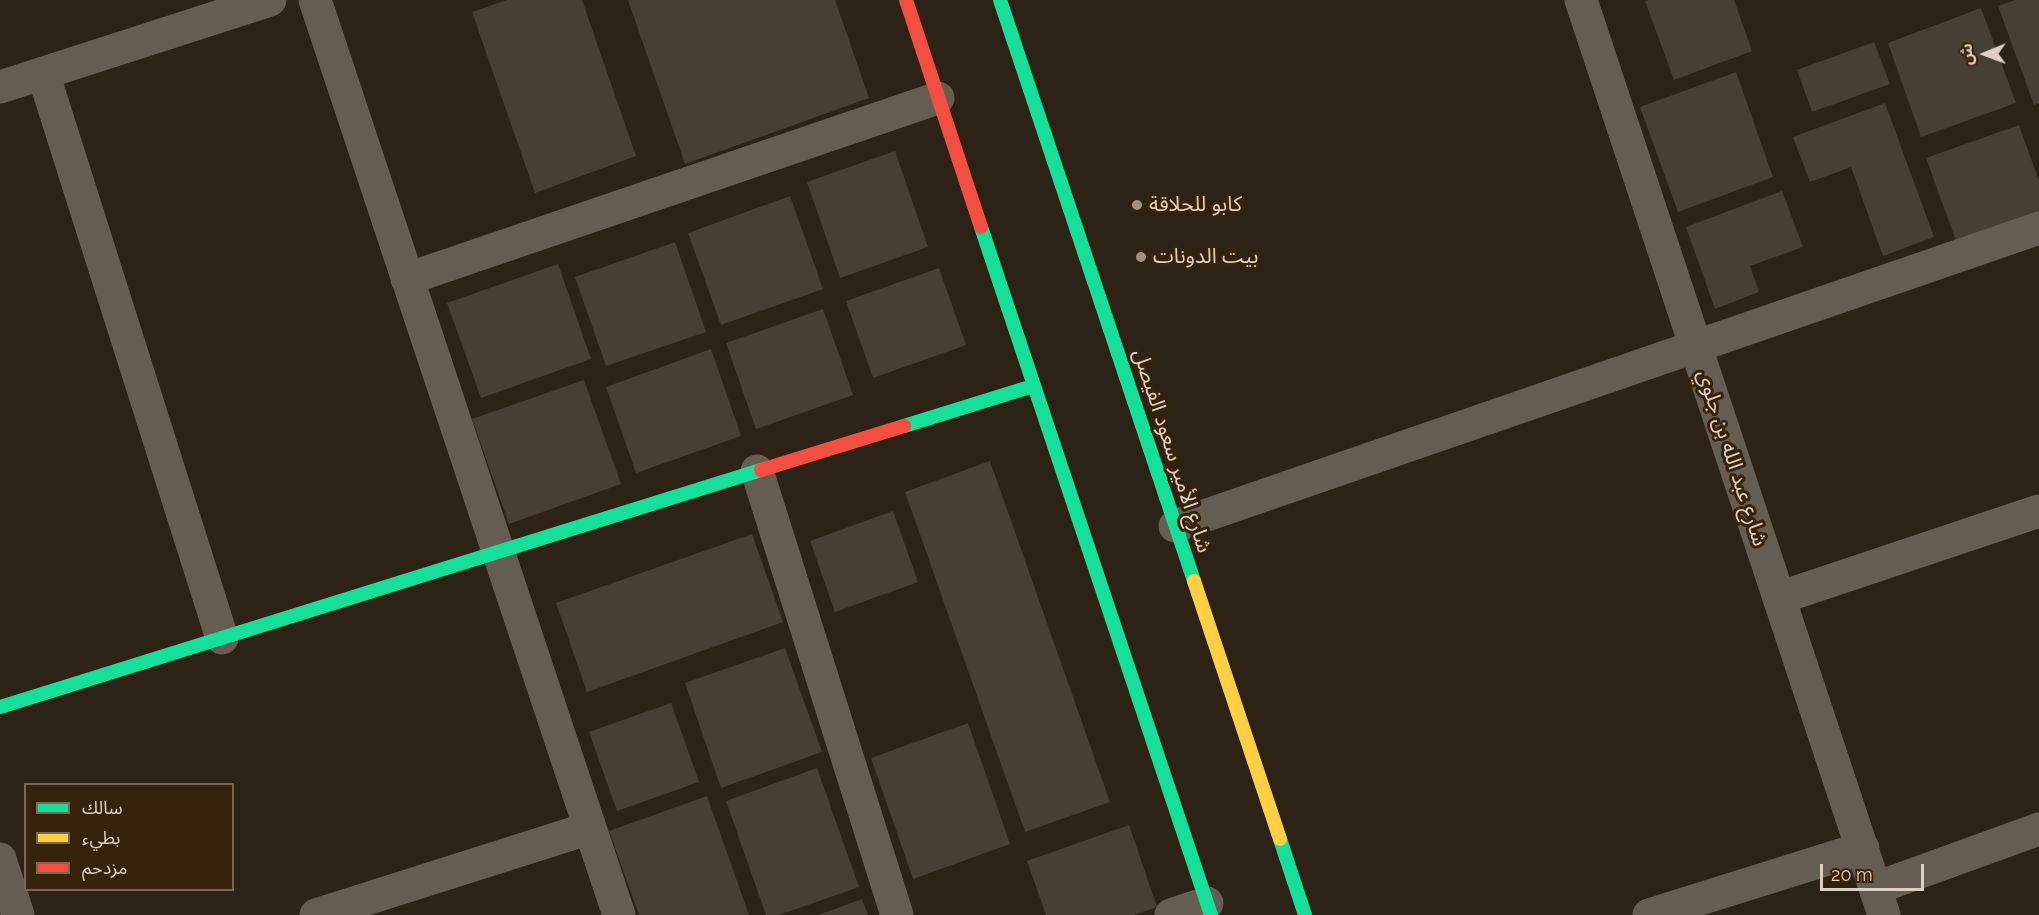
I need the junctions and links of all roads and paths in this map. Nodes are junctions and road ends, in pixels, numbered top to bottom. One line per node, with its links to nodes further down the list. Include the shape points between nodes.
1 (270, 0): 6 (street)
2 (315, 0): 10 (street)
3 (906, 0): 8 (main road)
4 (1000, 0): 15 (main road, شارع الأمير سعود الفيصل)
5 (1581, 0): 11 (street, شارع عبد الله بن جلوي)
6 (43, 73): 7 (street); 18 (street)
7 (0, 87)
8 (938, 98): 10 (street); 12 (main road)
9 (2039, 228): 11 (street)
10 (407, 279): 16 (street)
11 (1695, 346): 15 (street); 17 (street, شارع عبد الله بن جلوي)
12 (1033, 386): 13 (main road); 25 (main road)
13 (757, 471): 16 (main road); 29 (street)
14 (2039, 511): 17 (street)
15 (1175, 526): 31 (main road, شارع الأمير سعود الفيصل)
16 (498, 552): 18 (main road); 20 (street)
17 (1779, 598): 22 (street, شارع عبد الله بن جلوي)
18 (222, 638): 19 (main road)
19 (0, 706)
20 (590, 828): 27 (street); 28 (street)
21 (2039, 829): 24 (street)
22 (1863, 848): 24 (street, شارع عبد الله بن جلوي); 32 (street)
23 (0, 859): 26 (street)
24 (1880, 902)
25 (1209, 909): 30 (street)
26 (18, 915)
27 (316, 915)
28 (619, 915)
29 (897, 915)
30 (1171, 915)
31 (1305, 915)
32 (1649, 915)

